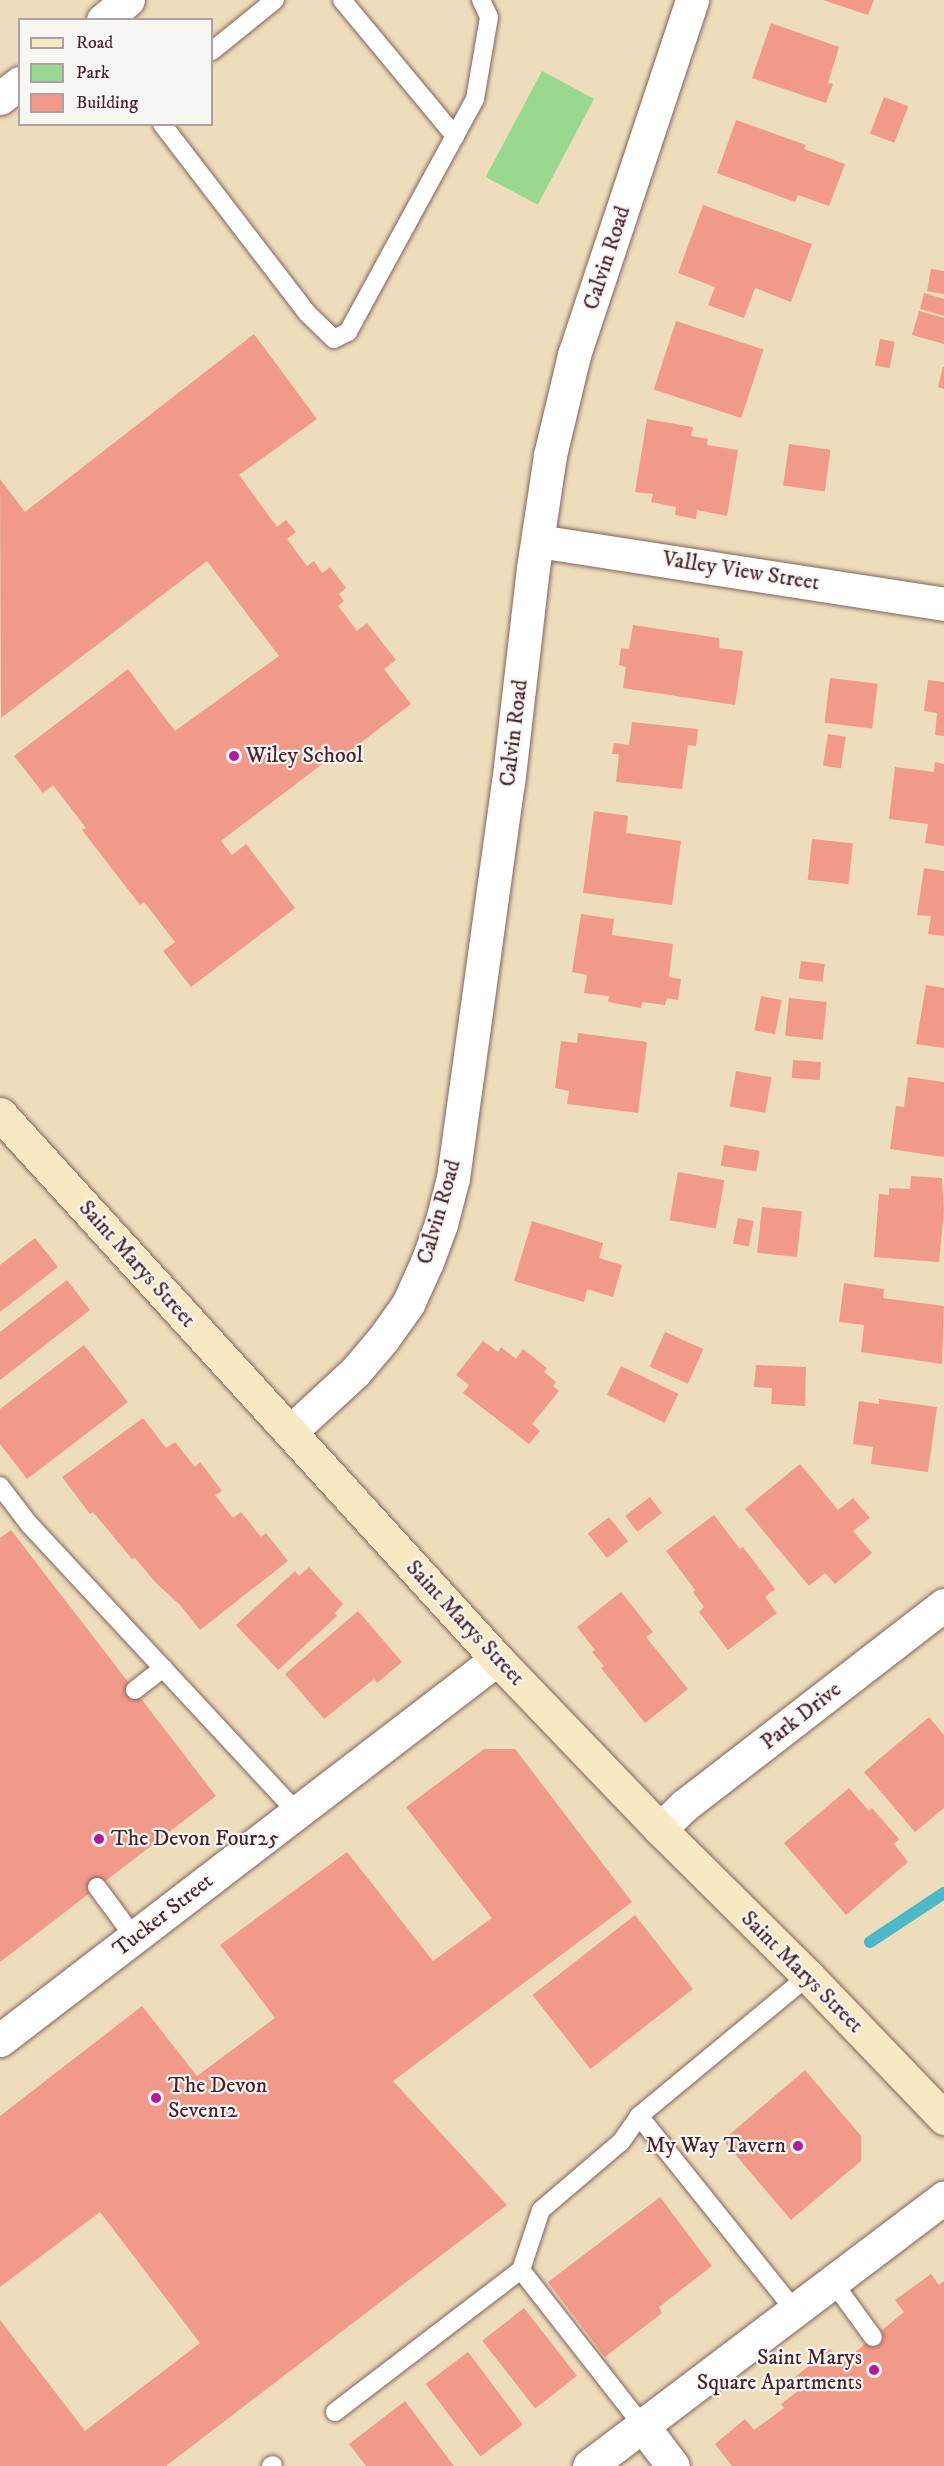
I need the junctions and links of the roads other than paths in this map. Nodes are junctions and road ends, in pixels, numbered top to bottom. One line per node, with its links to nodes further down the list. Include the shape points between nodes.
1 (128, 0): 6 (street)
2 (275, 0): 7 (lane)
3 (342, 0): 11 (lane)
4 (481, 0): 11 (lane, via 489,17 475,99)
5 (692, 0): 12 (street, Calvin Road, via 574,355 550,455)
6 (106, 18)
7 (213, 50)
8 (18, 84): 9 (street)
9 (0, 98)
10 (164, 126): 11 (lane, via 307,313 334,339 348,332)
11 (455, 136)
12 (538, 541): 13 (street, Valley View Street); 15 (street, Calvin Road, via 453,1178 441,1224 408,1304 383,1339 355,1372)
13 (944, 604)
14 (0, 1114): 15 (main road, Saint Marys Street)
15 (291, 1431): 18 (main road, Saint Marys Street)
16 (0, 1486): 19 (lane, via 29,1524)
17 (944, 1605): 22 (street, Park Drive, via 694,1798)
18 (496, 1659): 21 (street, Tucker Street); 22 (main road, Saint Marys Street)
19 (163, 1668): 20 (lane); 21 (lane)
20 (135, 1690)
21 (297, 1812): 24 (street, Tucker Street)
22 (660, 1829): 25 (main road, Saint Marys Street)
23 (97, 1887): 24 (lane)
24 (134, 1937): 26 (street, Tucker Street)
25 (808, 1976): 27 (lane); 28 (main road, Saint Marys Street)
26 (0, 2040)
27 (639, 2116): 30 (lane, via 621,2142 541,2211); 32 (lane)
28 (944, 2118)
29 (944, 2198): 31 (street)
30 (520, 2270): 34 (lane); 35 (lane)
31 (833, 2282): 32 (street); 33 (lane)
32 (795, 2311): 35 (street)
33 (873, 2337)
34 (335, 2412)
35 (642, 2425): 36 (street); 37 (street)
36 (589, 2466)
37 (673, 2466)

